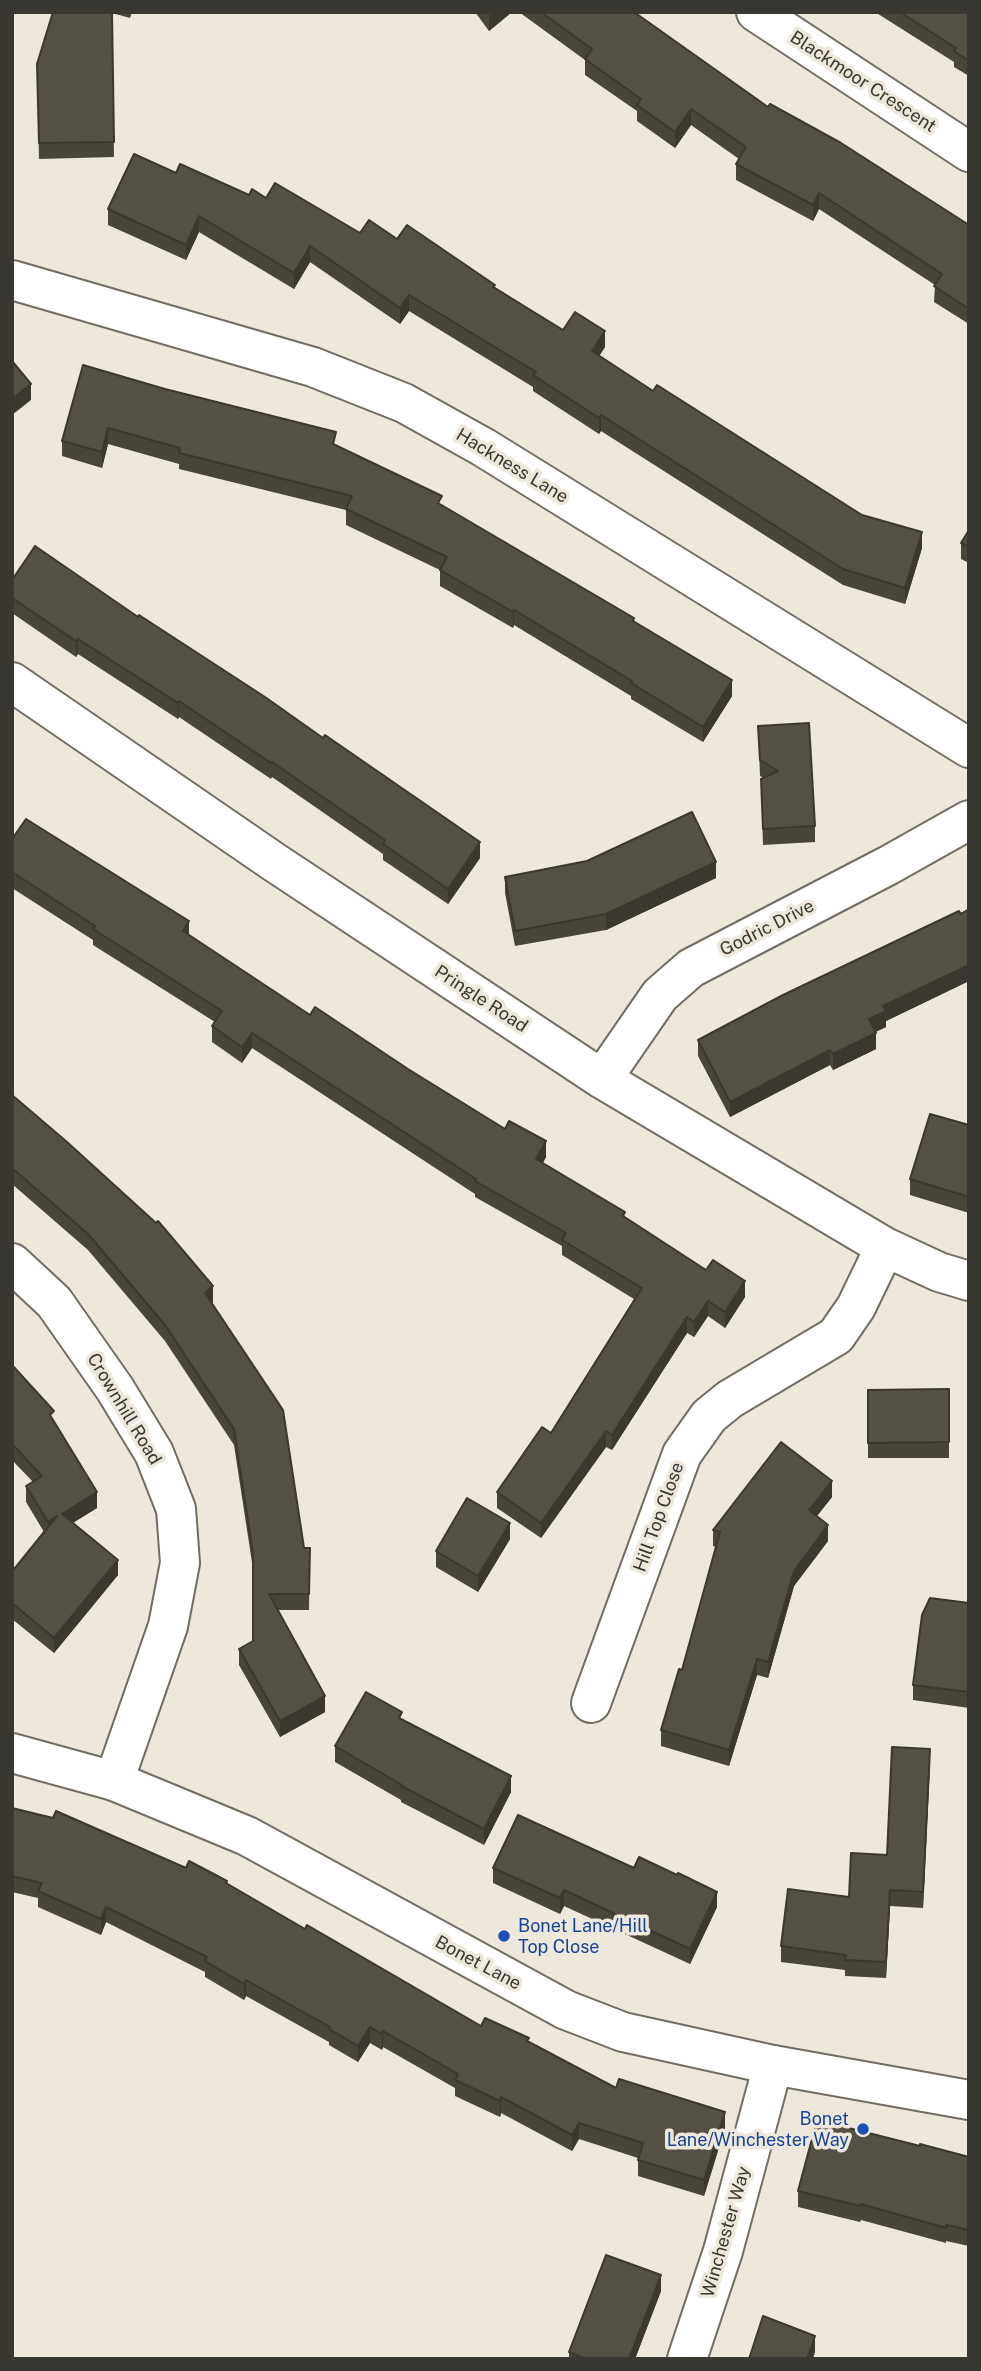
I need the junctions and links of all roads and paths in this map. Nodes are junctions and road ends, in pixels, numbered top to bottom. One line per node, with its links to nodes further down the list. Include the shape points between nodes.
1 (756, 12): 2 (street, Blackmoor Crescent)
2 (969, 152)
3 (12, 281): 5 (street, Hackness Lane, via 313,367 404,403)
4 (12, 682): 7 (street, Pringle Road)
5 (969, 748)
6 (969, 820): 7 (street, Godric Drive, via 691,968 660,995)
7 (602, 1079): 8 (street, Pringle Road)
8 (885, 1247): 10 (street, Pringle Road); 11 (street, Hill Top Close, via 856,1307 836,1336 730,1399 709,1416 682,1454)
9 (12, 1263): 13 (street, Crownhill Road, via 54,1302 115,1389 154,1454 176,1509 180,1563 168,1626)
10 (969, 1281)
11 (591, 1703)
12 (12, 1753): 13 (street, Bonet Lane)
13 (114, 1781): 14 (street, Bonet Lane, via 247,1836 566,2010 623,2032)
14 (773, 2065): 15 (street, Bonet Lane); 16 (street, Winchester Way, via 723,2251)
15 (969, 2100)
16 (687, 2359)

